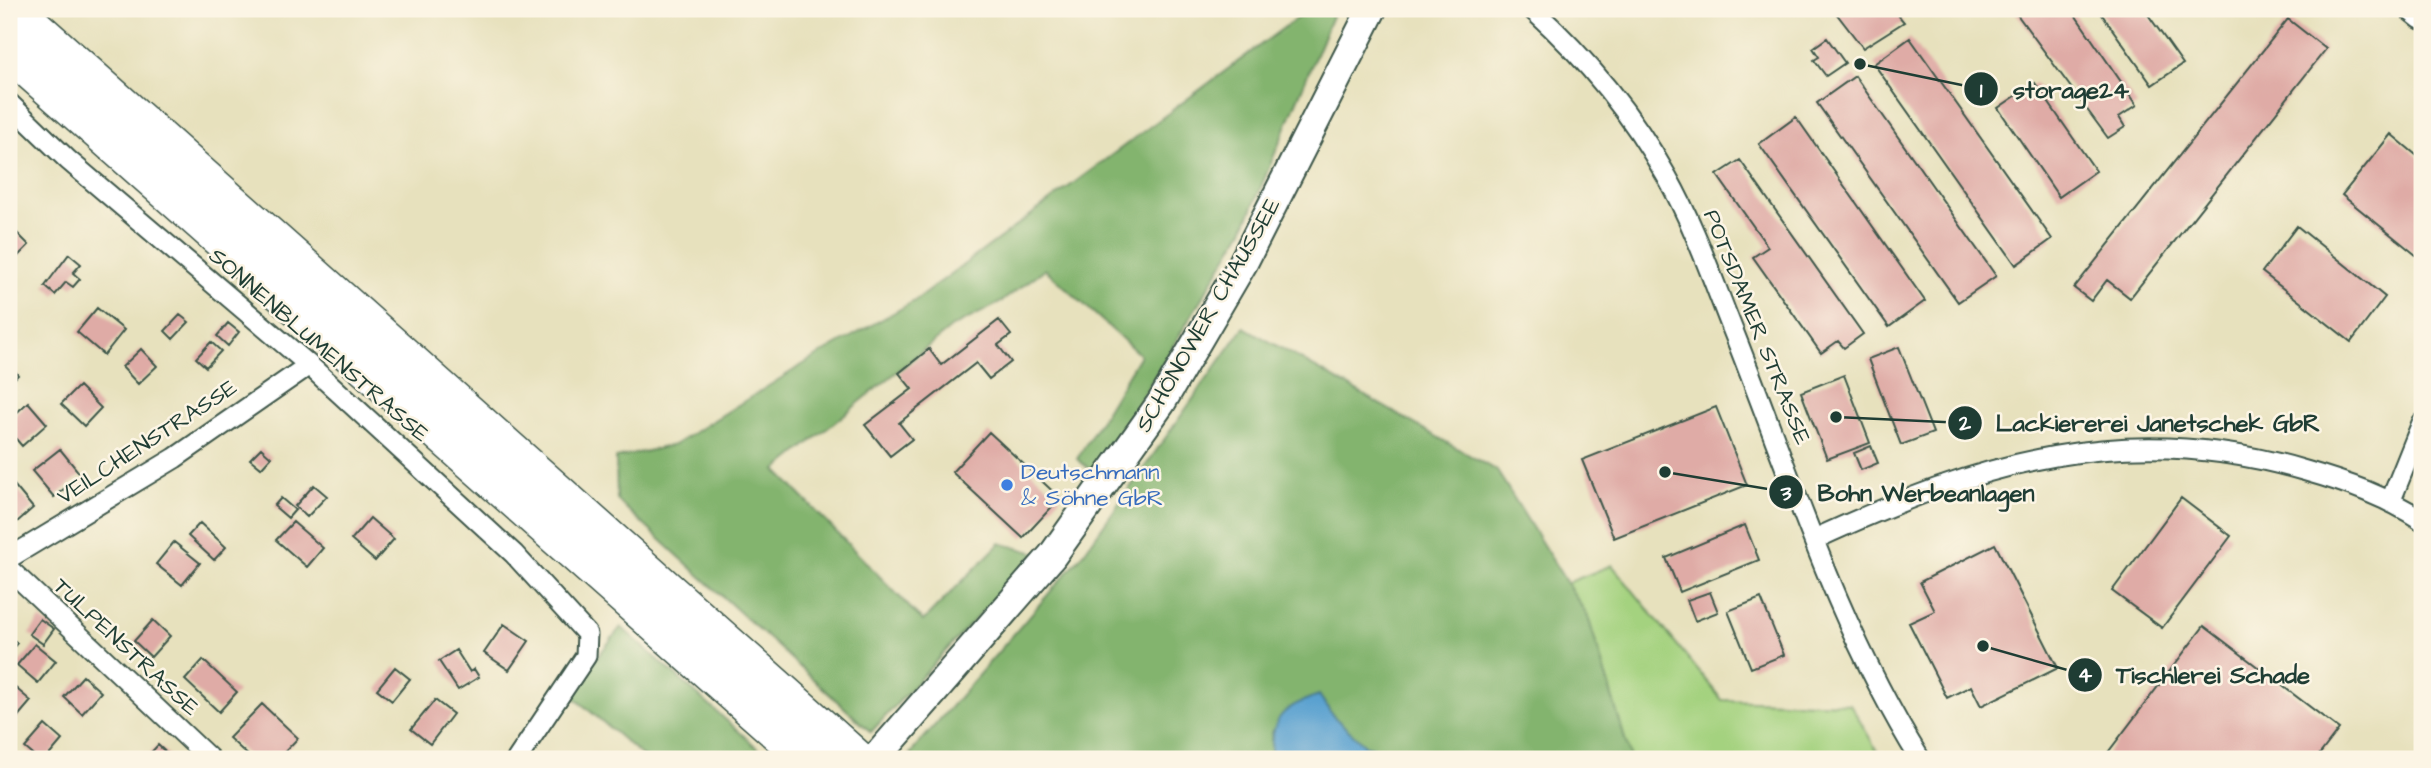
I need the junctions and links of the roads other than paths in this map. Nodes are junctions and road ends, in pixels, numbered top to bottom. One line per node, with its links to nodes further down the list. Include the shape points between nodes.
1 (14, 9): 18 (highway)
2 (1372, 9): 19 (main road, SCHÖNOWER CHAUSSEE, via 1243,263 1161,403 1052,556)
3 (2412, 9): 5 (street)
4 (1533, 11): 12 (street, POTSDAMER STRASSE, via 1588,63 1668,178 1700,247)
5 (2422, 17)
6 (9, 52): 17 (highway)
7 (9, 103): 8 (street, SONNENBLUMENSTRASSE, via 68,160)
8 (309, 365): 13 (street, VEILCHENSTRASSE, via 175,458); 16 (street, SONNENBLUMENSTRASSE, via 514,554 587,634 586,656)
9 (2422, 423): 10 (street)
10 (2392, 500): 11 (street); 12 (street, via 2279,463 2209,451 2119,447 2047,456 1961,478)
11 (2422, 520)
12 (1815, 539): 20 (street, POTSDAMER STRASSE, via 1867,665)
13 (9, 558)
14 (9, 569): 15 (street, TULPENSTRASSE)
15 (210, 759)
16 (517, 759)
17 (808, 759)
18 (857, 759)
19 (875, 759)
20 (1920, 759)

